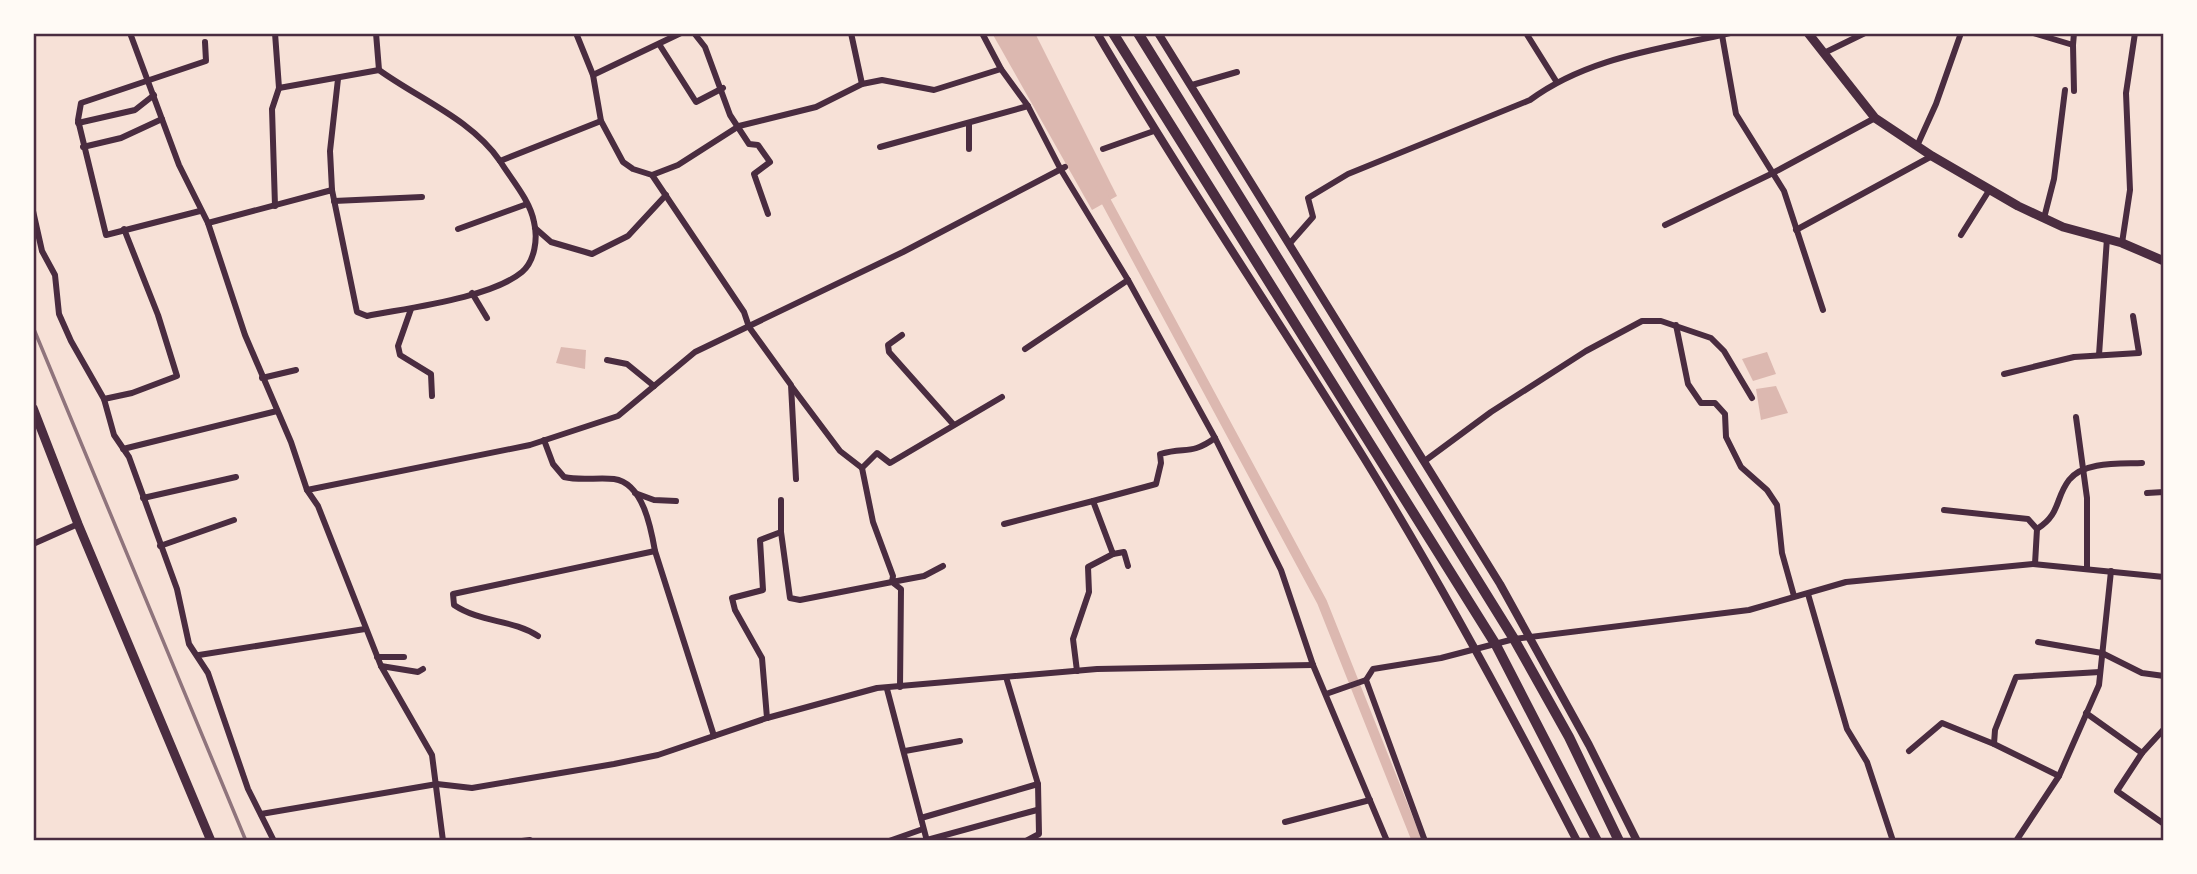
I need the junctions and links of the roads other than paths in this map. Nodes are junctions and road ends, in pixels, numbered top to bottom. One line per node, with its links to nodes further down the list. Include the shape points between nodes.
1 (68, 33): 2 (street)
2 (96, 33)
3 (130, 33): 33 (street)
4 (275, 33): 37 (street)
5 (376, 33): 29 (street)
6 (576, 33): 31 (street)
7 (681, 33): 25 (street)
8 (694, 33): 38 (street)
9 (851, 33): 35 (street)
10 (982, 33): 28 (street)
11 (1097, 33): 49 (street)
12 (1114, 33): 148 (highway)
13 (1138, 33): 146 (highway)
14 (1158, 33): 36 (street)
15 (1526, 33): 34 (street)
16 (1730, 33): 23 (street)
17 (1808, 33): 27 (main road)
18 (1865, 33): 27 (street)
19 (1961, 33): 50 (street)
20 (2033, 33): 26 (street)
21 (2074, 33): 26 (street)
22 (2135, 33): 80 (street, via 2126,93 2130,190)
23 (1722, 35): 34 (street, via 1583,68); 58 (street, via 1736,114)
24 (205, 42): 33 (street, via 206,61)
25 (659, 44): 31 (street); 38 (street, via 696,102)
26 (2073, 45): 40 (street)
27 (1824, 53): 43 (main road)
28 (1001, 69): 35 (street, via 934,90 882,80); 42 (street)
29 (379, 70): 32 (street); 56 (street, via 485,139)
30 (1237, 72): 36 (street)
31 (593, 75): 45 (street)
32 (338, 79): 37 (street); 61 (street)
33 (149, 80): 41 (street); 46 (street, via 81,103)
34 (1556, 81): 79 (street, via 1530,100 1348,174 1308,198 1313,217)
35 (862, 84): 48 (street, via 816,107)
36 (1192, 85): 79 (street)
37 (279, 88): 66 (street, via 272,109)
38 (723, 88): 48 (street, via 730,115)
39 (2065, 90): 70 (street, via 2054,179)
40 (2074, 91)
41 (154, 95): 44 (street); 46 (street, via 135,110)
42 (1028, 106): 47 (street); 57 (street)
43 (1875, 118): 50 (main road); 58 (street)
44 (162, 120): 51 (street, via 121,138); 68 (street)
45 (601, 121): 56 (street); 59 (street, via 622,162)
46 (78, 123): 51 (street)
47 (969, 124): 52 (street); 53 (street)
48 (739, 126): 59 (street); 69 (street, via 749,144 758,145 770,162 754,174)
49 (1154, 131): 54 (street); 149 (street, via 1364,459)
50 (1917, 146): 55 (main road)
51 (83, 147): 74 (street, via 106,235)
52 (880, 148)
53 (970, 149)
54 (1103, 149)
55 (1932, 156): 60 (main road); 76 (street)
56 (499, 161): 65 (street)
57 (1063, 168): 82 (street); 89 (street)
58 (1771, 174): 72 (street); 76 (street, via 1784,191)
59 (652, 175): 62 (street)
60 (1990, 189): 70 (main road); 77 (street)
61 (332, 190): 64 (street); 66 (street)
62 (666, 195): 73 (street, via 628,236 592,254 551,242); 89 (street, via 744,312)
63 (422, 197): 64 (street)
64 (334, 201): 84 (street, via 357,312 367,316)
65 (527, 204): 73 (street); 75 (street)
66 (275, 206): 71 (street)
67 (33, 211): 101 (street, via 42,251 55,275 60,314)
68 (200, 211): 71 (street); 74 (street)
69 (768, 214)
70 (2044, 218): 78 (main road)
71 (208, 223): 96 (street)
72 (1665, 225)
73 (535, 228): 83 (street, via 533,256 520,274)
74 (124, 229): 101 (street, via 177,376)
75 (458, 229)
76 (1796, 230): 85 (street)
77 (1961, 235)
78 (2107, 238): 80 (main road); 92 (street)
79 (1291, 242): 110 (street)
80 (2122, 243): 81 (main road)
81 (2164, 261)
82 (1128, 280): 91 (street); 107 (street)
83 (472, 293): 84 (street); 87 (street)
84 (411, 309): 99 (street, via 398,346 400,355 431,374)
85 (1823, 310)
86 (2133, 316): 92 (street, via 2139,353)
87 (487, 318)
88 (1676, 325): 102 (street, via 1711,338); 110 (street, via 1642,321 1628,326 1491,412); 142 (street, via 1691,389 1701,403 1715,403 1724,414 1726,437 1741,467 1777,505 1782,552)
89 (749, 327): 97 (street, via 695,352); 98 (street)
90 (902, 335): 106 (street, via 888,345 889,352)
91 (1025, 349)
92 (2099, 355): 95 (street)
93 (607, 360): 97 (street, via 627,365)
94 (296, 370): 96 (street)
95 (2004, 374)
96 (262, 378): 104 (street)
97 (654, 386): 108 (street, via 618,416)
98 (791, 386): 112 (street, via 840,451); 115 (street)
99 (432, 396)
100 (1002, 397): 106 (street)
101 (104, 398): 109 (street, via 114,436)
102 (1752, 398)
103 (33, 408): 126 (main road)
104 (277, 411): 109 (street); 116 (street)
105 (2076, 417): 113 (street)
106 (953, 424): 112 (street, via 890,463 874,454)
107 (1215, 438): 123 (street, via 1200,450 1160,454 1156,484); 154 (street, via 1281,570)
108 (544, 440): 116 (street); 119 (street, via 557,473 625,481)
109 (123, 449): 120 (street)
110 (1426, 460): 145 (street)
111 (2142, 463): 113 (street)
112 (862, 468): 140 (street)
113 (2083, 470): 128 (street, via 2069,480 2054,515); 137 (street)
114 (236, 477): 120 (street)
115 (796, 479)
116 (307, 490): 143 (street, via 318,506)
117 (2147, 492): 118 (street)
118 (2164, 492)
119 (635, 493): 122 (street); 132 (street, via 649,522)
120 (143, 498): 131 (street)
121 (781, 500): 129 (street)
122 (676, 501)
123 (1093, 501): 127 (street); 133 (street)
124 (1944, 510): 128 (street, via 2028,519)
125 (234, 520): 131 (street)
126 (78, 524): 130 (street); 186 (main road)
127 (1004, 524)
128 (2037, 529): 134 (street)
129 (781, 532): 140 (street, via 794,600); 166 (street, via 760,540 763,590 732,598 762,658)
130 (33, 544)
131 (160, 546): 151 (street, via 177,589 190,644)
132 (655, 551): 144 (street, via 453,594 454,605 461,610 521,625); 168 (street)
133 (1113, 554): 136 (street, via 1124,552); 157 (street, via 1088,567 1089,592 1073,639)
134 (2035, 564): 137 (street); 141 (street, via 1846,582)
135 (943, 566): 140 (street, via 924,576)
136 (1128, 566)
137 (2087, 569): 138 (street)
138 (2112, 571): 139 (street); 150 (street)
139 (2164, 578)
140 (892, 582): 162 (street, via 903,598)
141 (1808, 594): 142 (street); 198 (street, via 1847,729 1867,762)
142 (1794, 596): 145 (street, via 1749,610)
143 (365, 629): 151 (street); 152 (street)
144 (538, 636)
145 (1528, 637): 146 (street); 197 (street)
146 (1514, 639): 148 (street); 196 (highway, via 1569,737)
147 (2038, 642): 150 (street)
148 (1496, 645): 149 (street); 195 (highway)
149 (1477, 650): 161 (street, via 1369,671); 194 (street)
150 (2102, 653): 158 (street); 160 (street, via 2141,673)
151 (199, 655): 179 (street)
152 (377, 657): 153 (street); 155 (street)
153 (404, 657)
154 (1313, 665): 157 (street); 164 (street)
155 (381, 666): 156 (street); 175 (street, via 432,755)
156 (423, 670)
157 (1077, 671): 159 (street)
158 (2100, 672): 165 (street); 170 (street, via 2016,677)
159 (1006, 677): 162 (street); 176 (street)
160 (2164, 677)
161 (1366, 680): 164 (street); 193 (street)
162 (900, 687): 163 (street)
163 (887, 689): 166 (street); 171 (street)
164 (1326, 694): 177 (street)
165 (2086, 713): 173 (street); 174 (street)
166 (767, 719): 168 (street)
167 (2164, 729): 173 (street)
168 (714, 736): 175 (street, via 614,764 472,788)
169 (960, 741): 171 (street)
170 (1994, 744): 172 (street, via 1942,723); 174 (street)
171 (905, 751): 180 (street)
172 (1909, 751)
173 (2142, 753): 182 (street, via 2117,791)
174 (2059, 776): 199 (street)
175 (437, 784): 179 (street); 188 (street)
176 (1038, 784): 178 (street); 180 (street)
177 (1370, 800): 181 (street); 192 (street)
178 (1037, 810): 185 (street); 191 (street, via 1039,834)
179 (261, 814): 187 (street)
180 (921, 818): 183 (street)
181 (1284, 822)
182 (2164, 824)
183 (923, 829): 185 (street); 190 (street)
184 (530, 840): 189 (street)
185 (927, 840)
186 (211, 841)
187 (274, 841)
188 (443, 841)
189 (522, 841)
190 (890, 841)
191 (1026, 841)
192 (1387, 841)
193 (1425, 841)
194 (1577, 841)
195 (1597, 841)
196 (1619, 841)
197 (1637, 841)
198 (1893, 841)
199 (2016, 841)

